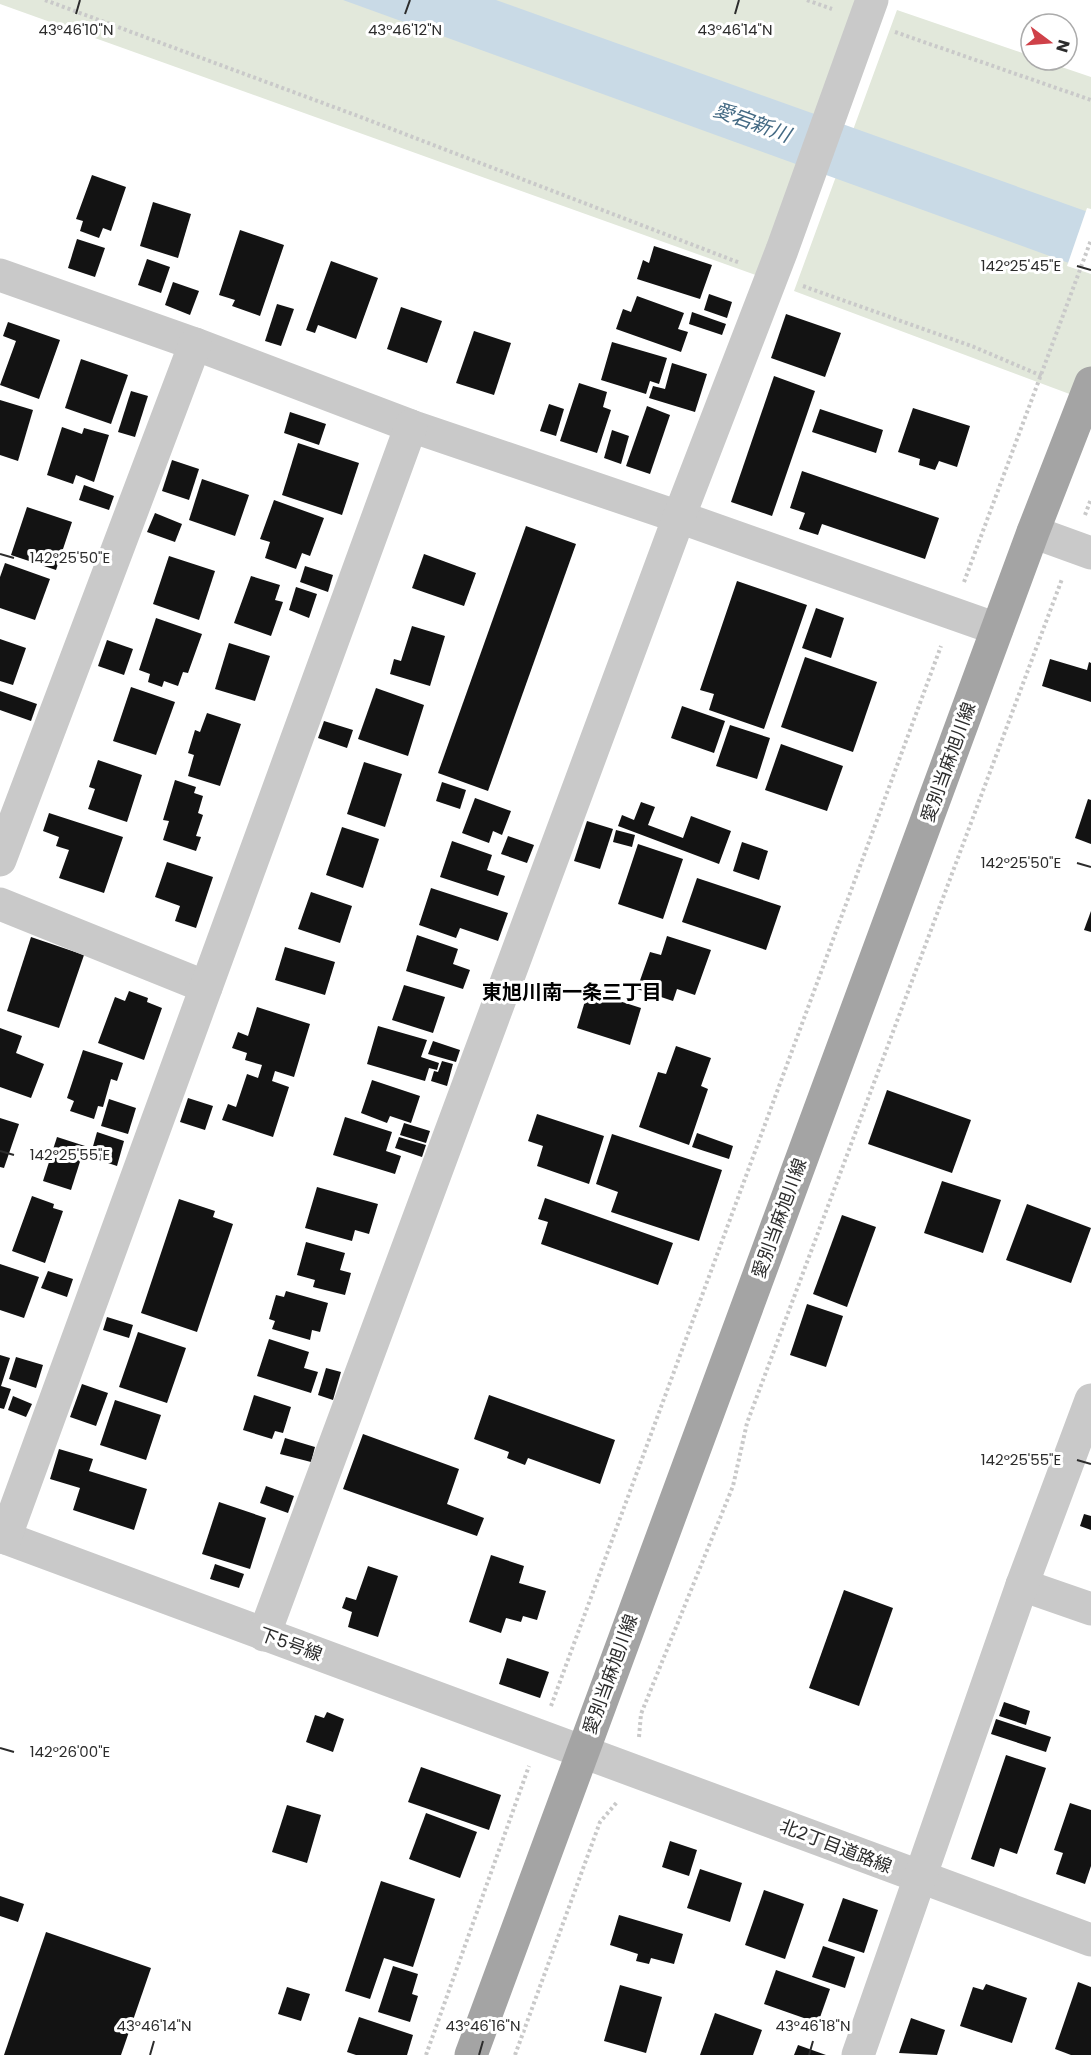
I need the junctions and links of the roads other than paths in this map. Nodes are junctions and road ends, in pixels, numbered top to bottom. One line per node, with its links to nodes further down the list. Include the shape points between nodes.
1 (865, 19): 6 (street)
2 (0, 275): 3 (street)
3 (195, 344): 5 (street); 10 (street)
4 (1091, 383): 7 (main road, 愛別当麻旭川線)
5 (411, 426): 6 (street); 12 (street)
6 (680, 517): 9 (street); 17 (street)
7 (1033, 532): 8 (street); 9 (main road, 愛別当麻旭川線)
8 (1082, 549)
9 (997, 629): 18 (main road, 愛別当麻旭川線)
10 (0, 860)
11 (0, 904): 12 (street)
12 (206, 987): 14 (street)
13 (1091, 1400): 15 (street)
14 (2, 1537): 17 (street, 下5号線)
15 (1022, 1585): 16 (street); 19 (street)
16 (1091, 1609)
17 (264, 1635): 18 (street, 下5号線)
18 (582, 1752): 19 (street, 北2丁目道路線); 21 (main road, 愛別当麻旭川線)
19 (920, 1877): 20 (street, 北2丁目道路線); 22 (street)
20 (1091, 1940)
21 (471, 2055)
22 (858, 2055)

